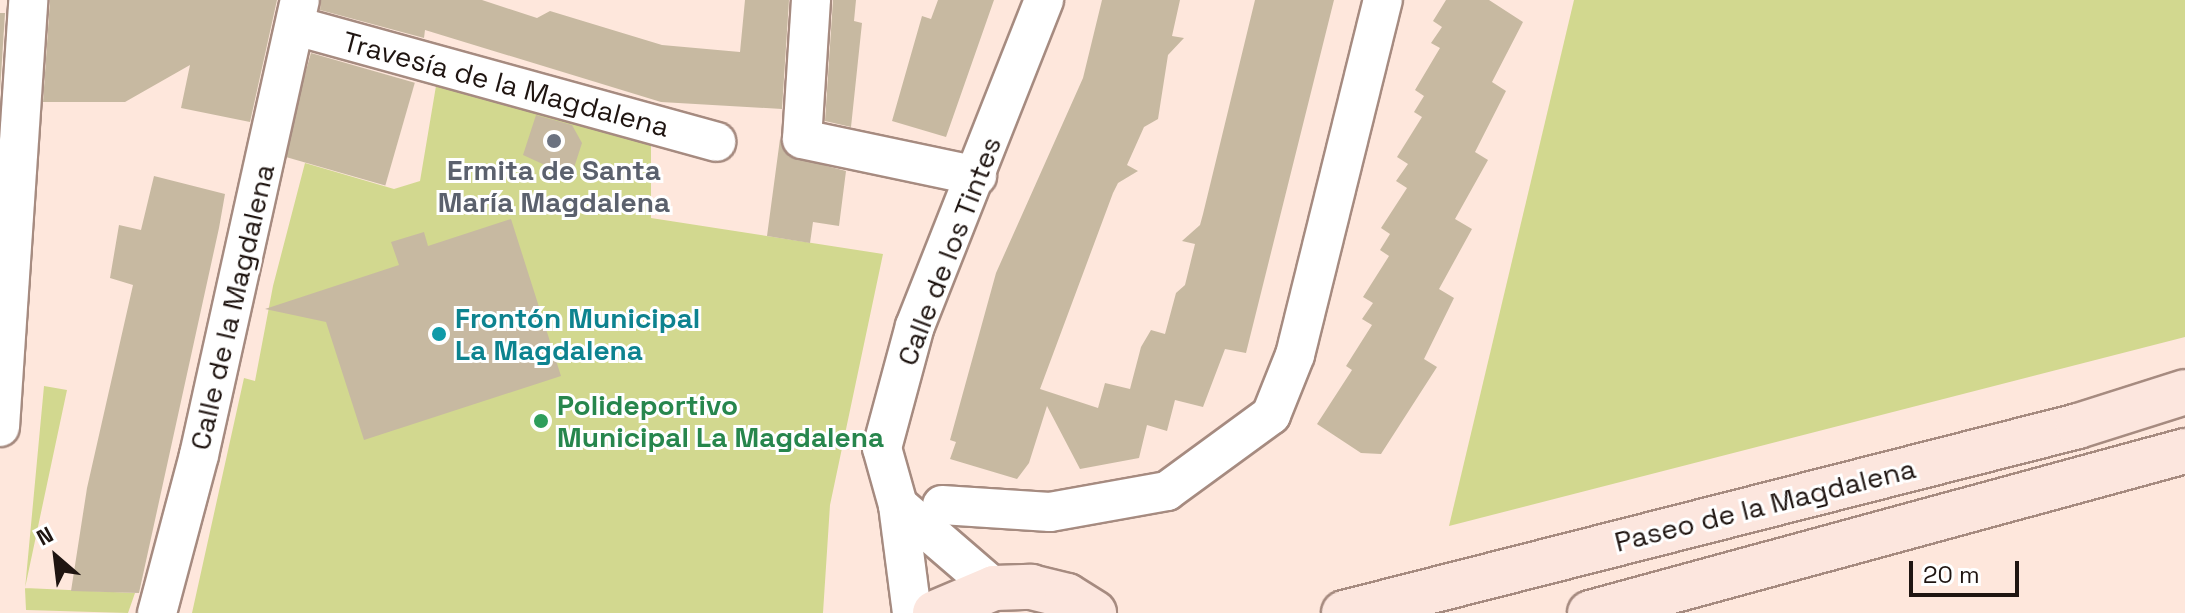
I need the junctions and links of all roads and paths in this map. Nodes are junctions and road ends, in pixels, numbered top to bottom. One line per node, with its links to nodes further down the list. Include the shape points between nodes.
1 (28, 0): 7 (street)
2 (811, 0): 8 (street, via 802,139)
3 (1044, 0): 8 (street, Calle de los Tintes)
4 (1383, 0): 13 (street, via 1295,355 1271,415 1167,491 1050,512)
5 (298, 13): 6 (street, Travesía de la Magdalena); 15 (street, Calle de la Magdalena, via 199,455)
6 (716, 142)
7 (10, 176): 10 (street)
8 (977, 176): 12 (street, Calle de los Tintes, via 915,326 882,448)
9 (2185, 392): 19 (main road, Paseo de la Magdalena, via 2078,426)
10 (0, 427)
11 (2185, 451): 20 (main road, Paseo de la Magdalena)
12 (898, 505): 14 (street); 16 (street, Calle de los Tintes)
13 (942, 505)
14 (994, 588): 17 (main road); 18 (main road, via 1031,587 1067,596)
15 (157, 613)
16 (912, 613)
17 (935, 613)
18 (1094, 613)
19 (1344, 613)
20 (1590, 613)

